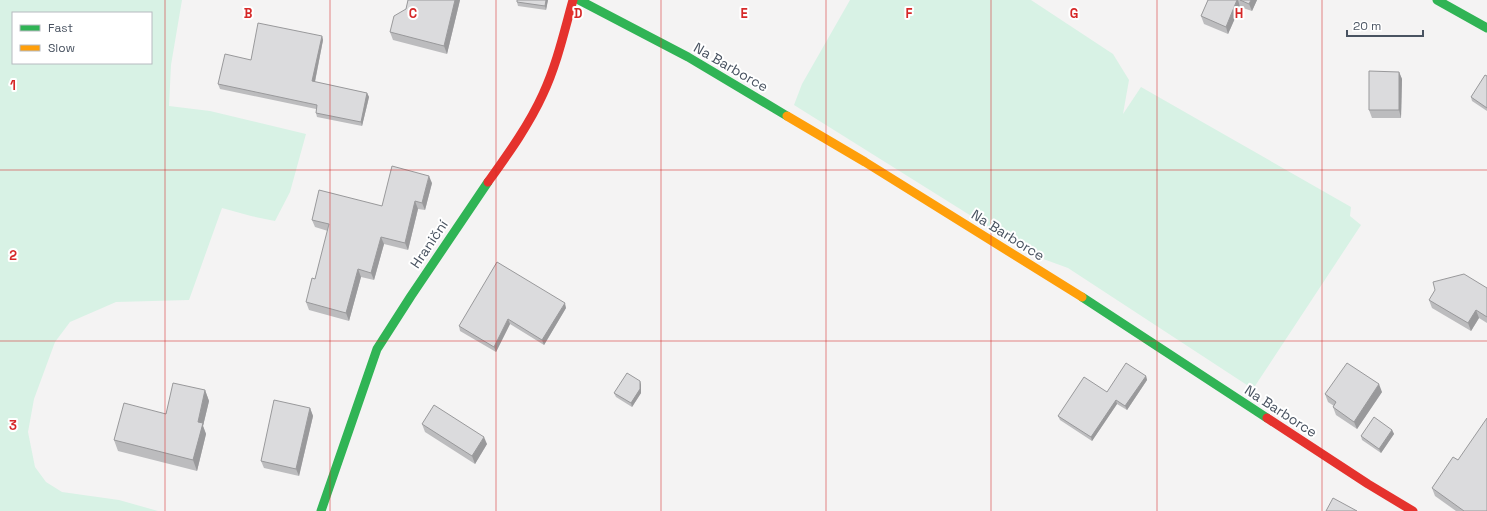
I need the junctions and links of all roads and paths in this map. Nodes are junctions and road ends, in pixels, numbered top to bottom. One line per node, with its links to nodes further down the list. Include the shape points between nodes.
1 (573, 0): 5 (street, Hraniční, via 556,62 524,130 377,349)
2 (579, 0): 6 (street, Na Barborce, via 688,57 865,162 1099,308)
3 (1438, 0): 4 (street)
4 (1487, 28)
5 (321, 511)
6 (1413, 511)

